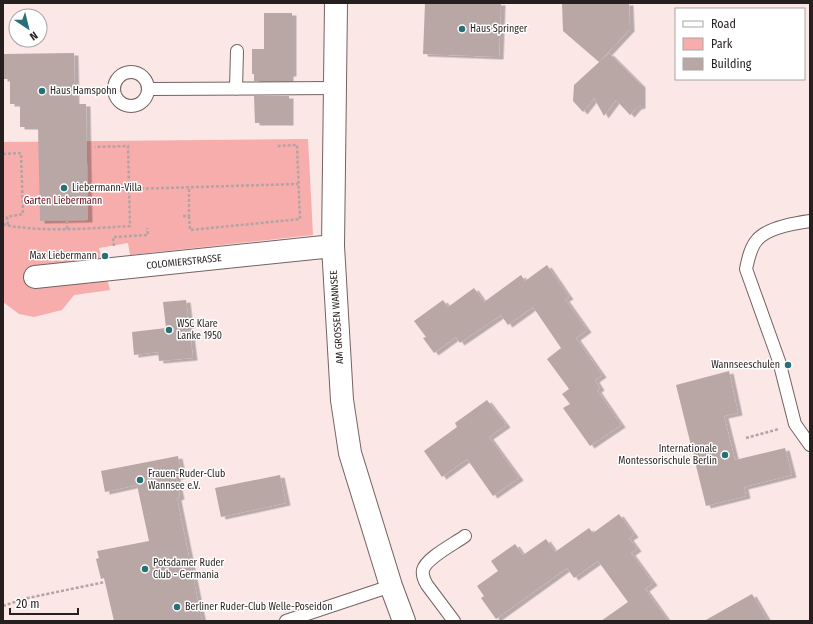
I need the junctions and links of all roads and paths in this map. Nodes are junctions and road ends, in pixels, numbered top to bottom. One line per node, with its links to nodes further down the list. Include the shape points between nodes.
1 (336, 3): 3 (street, AM GROSSEN WANNSEE)
2 (237, 51): 5 (lane)
3 (335, 88): 5 (lane); 21 (street, AM GROSSEN WANNSEE)
4 (148, 89): 5 (lane)
5 (236, 89)
6 (276, 146): 9 (path, via 297,145)
7 (95, 147): 11 (path, via 128,146)
8 (3, 154): 18 (path, via 21,153 23,214 7,217)
9 (298, 184): 10 (path); 14 (path, via 300,219 190,230)
10 (189, 188): 11 (path); 14 (path)
11 (128, 189): 12 (path); 20 (path, via 130,226)
12 (96, 190)
13 (183, 216): 14 (path)
14 (189, 216)
15 (67, 221): 20 (path)
16 (810, 221): 24 (lane, via 773,229 757,239 749,254 746,269 779,361)
17 (3, 224): 18 (path)
18 (8, 226): 20 (path)
19 (147, 228): 22 (path, via 148,235 113,237)
20 (67, 229)
21 (333, 246): 22 (street, COLOMIERSTRASSE); 29 (street, AM GROSSEN WANNSEE, via 342,400 350,453)
22 (118, 268): 23 (street, COLOMIERSTRASSE)
23 (35, 277)
24 (795, 424): 25 (path); 26 (lane)
25 (746, 438)
26 (810, 445)
27 (465, 536): 33 (lane, via 432,559 423,572 427,585)
28 (105, 582): 30 (path, via 23,599)
29 (391, 586): 31 (lane); 32 (street, AM GROSSEN WANNSEE)
30 (3, 606)
31 (286, 621)
32 (404, 621)
33 (454, 621)

